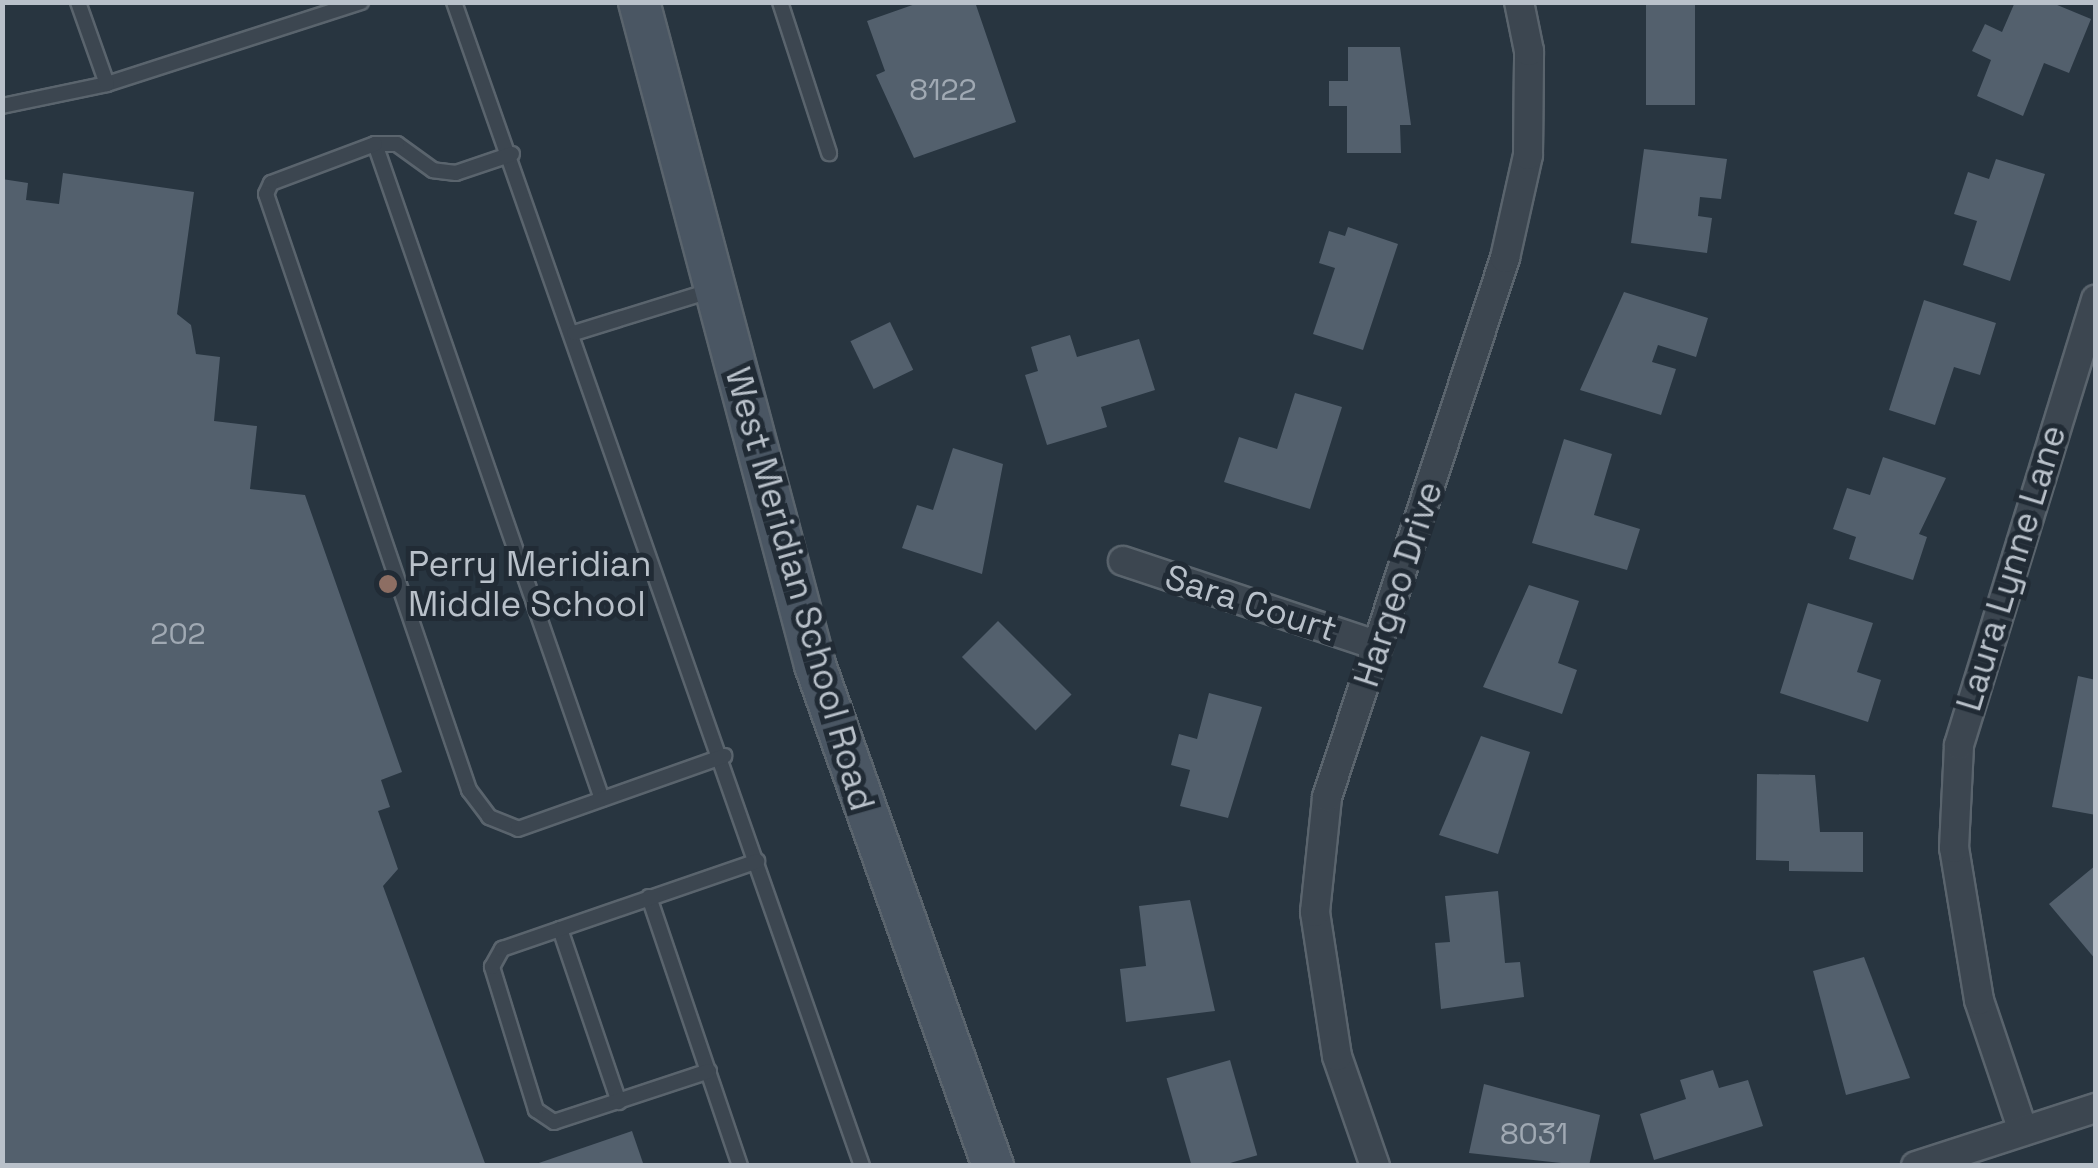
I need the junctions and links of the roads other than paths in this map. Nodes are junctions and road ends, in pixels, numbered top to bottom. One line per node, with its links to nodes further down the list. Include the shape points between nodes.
1 (78, 2): 7 (lane)
2 (361, 2): 7 (lane)
3 (454, 2): 11 (lane)
4 (639, 2): 12 (main road, West Meridian School Road)
5 (780, 2): 10 (lane)
6 (1519, 2): 16 (street, Hargeo Drive, via 1529,51 1528,155 1505,258)
7 (107, 84): 8 (lane)
8 (2, 106)
9 (375, 144): 11 (lane, via 397,144 433,170 456,173); 18 (lane); 18 (lane, via 270,183 266,194 462,772 489,817 518,829)
10 (829, 153)
11 (512, 154): 14 (lane)
12 (715, 289): 14 (lane); 28 (main road, West Meridian School Road, via 815,664)
13 (2096, 300): 25 (street, Laura Lynne Lane, via 1959,745 1954,848 1976,981)
14 (574, 333): 17 (lane)
15 (1123, 561): 16 (street, Sara Court)
16 (1378, 646): 29 (street, Hargeo Drive, via 1327,797 1314,912 1337,1056)
17 (724, 756): 18 (lane); 19 (lane)
18 (602, 799)
19 (757, 860): 20 (lane); 27 (lane)
20 (649, 897): 21 (lane); 22 (lane)
21 (560, 928): 23 (lane); 23 (lane, via 502,949 492,967 513,1044 536,1110 554,1122)
22 (708, 1071): 23 (lane); 26 (lane)
23 (620, 1102)
24 (2096, 1108): 25 (street)
25 (2022, 1131): 30 (street)
26 (740, 1166)
27 (862, 1166)
28 (992, 1166)
29 (1375, 1166)
30 (1916, 1166)

